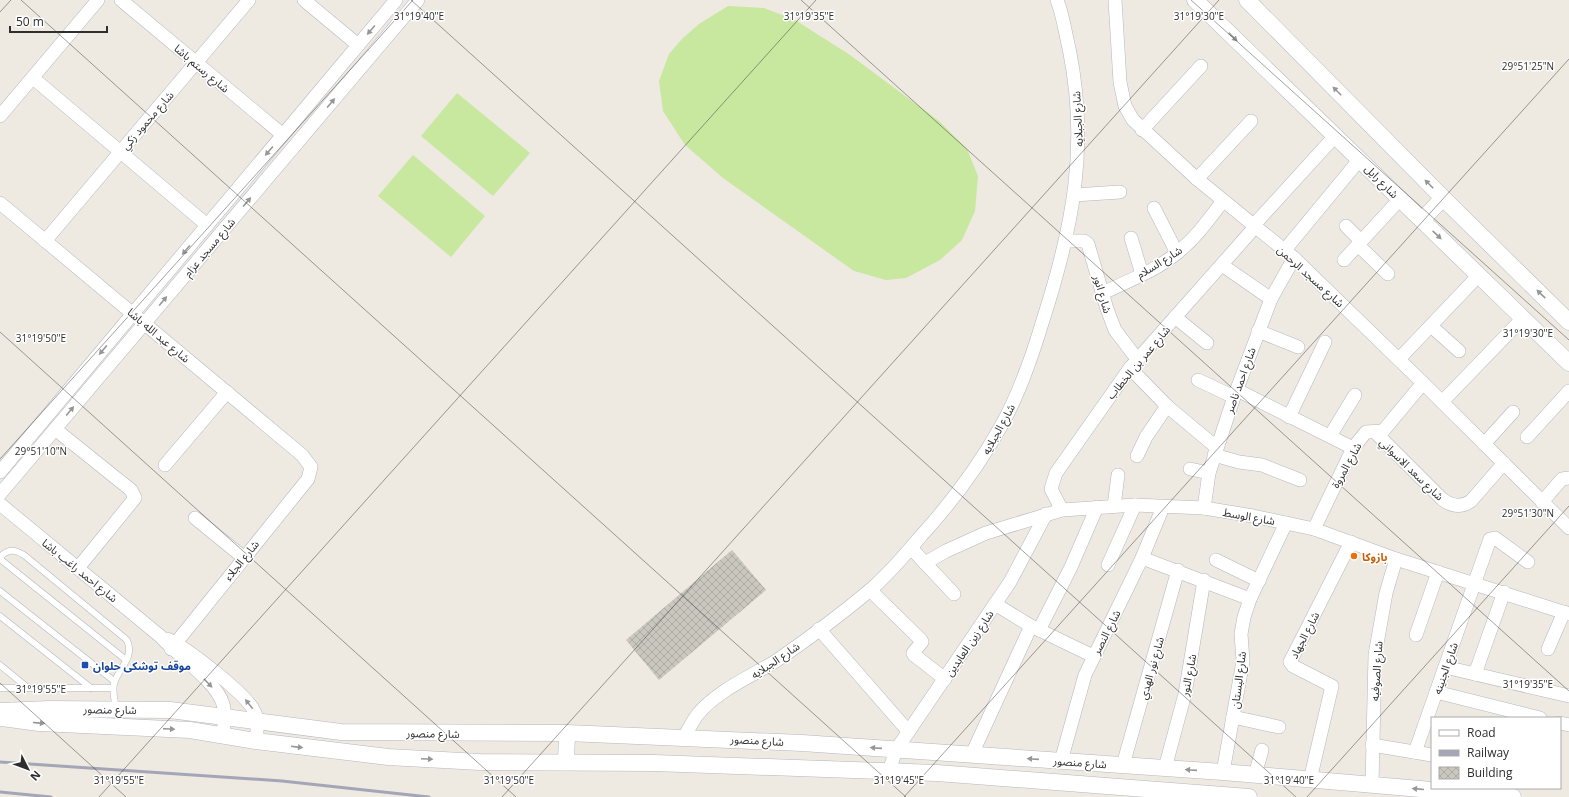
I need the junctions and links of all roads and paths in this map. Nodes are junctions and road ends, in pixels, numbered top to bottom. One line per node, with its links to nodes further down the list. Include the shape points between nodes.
1 (98, 0): 14 (street)
2 (121, 0): 12 (street, شارع رستم باشا)
3 (249, 0): 12 (street, شارع محمود زكي)
4 (304, 0): 11 (street)
5 (396, 0): 11 (street, شارع مسجد عزام, one-way to 11)
6 (418, 0): 51 (street, شارع مسجد عزام, one-way to 6)
7 (1057, 0): 24 (street, شارع الجبلايه, via 1074,74 1078,115)
8 (1115, 0): 17 (street, شارع مسجد الرحمن, via 1120,82 1124,102 1128,114)
9 (1195, 0): 19 (street, شارع رايل, one-way to 19)
10 (1247, 0): 26 (street, one-way to 10)
11 (358, 45): 18 (street, شارع مسجد عزام)
12 (196, 63): 18 (street, شارع رستم باشا); 20 (street, شارع محمود زكي)
13 (1201, 66): 17 (street)
14 (33, 78): 15 (street); 20 (street)
15 (0, 116)
16 (1251, 120): 22 (street)
17 (1142, 130): 22 (street, شارع مسجد الرحمن)
18 (283, 135): 31 (street, شارع مسجد عزام, one-way to 31)
19 (1335, 136): 21 (street, شارع رايل); 32 (street, شارع عمر بن الخطاب)
20 (120, 152): 31 (street); 35 (street, شارع محمود زكي)
21 (1360, 159): 25 (street, شارع رايل); 39 (street, شارع احمد ناصر)
22 (1197, 179): 27 (street, شارع مسجد الرحمن)
23 (1120, 192): 24 (street)
24 (1074, 195): 36 (street, شارع الجبلايه)
25 (1400, 198): 30 (street, شارع رايل); 37 (street)
26 (1443, 198): 30 (street); 50 (street, one-way to 26)
27 (1223, 201): 32 (street, شارع مسجد الرحمن); 38 (street, شارع السلام, via 1204,226)
28 (0, 203): 35 (street, شارع عبد الله باشا)
29 (1154, 208): 38 (street)
30 (1422, 220): 44 (street, شارع رايل, one-way to 44)
31 (207, 225): 47 (street, شارع مسجد عزام, one-way to 47)
32 (1254, 226): 39 (street, شارع مسجد الرحمن); 41 (street, شارع عمر بن الخطاب)
33 (1346, 226): 37 (street)
34 (1131, 238): 42 (street)
35 (45, 241): 47 (street, شارع عبد الله باشا)
36 (1066, 241): 45 (street, شارع انور, via 1084,241 1088,244); 103 (street, شارع الجبلايه, via 1033,353 1001,427 970,476)
37 (1359, 243): 40 (street); 43 (street)
38 (1177, 253): 42 (street, شارع السلام)
39 (1289, 254): 46 (street, شارع احمد ناصر); 58 (street, شارع مسجد الرحمن)
40 (1344, 260)
41 (1222, 265): 46 (street); 48 (street, شارع عمر بن الخطاب)
42 (1142, 274): 45 (street, شارع السلام)
43 (1388, 274)
44 (1479, 275): 49 (street, شارع رايل); 52 (street)
45 (1103, 293): 60 (street, شارع انور, via 1115,330)
46 (1271, 299): 53 (street, شارع احمد ناصر)
47 (133, 314): 51 (street, شارع عبد الله باشا); 83 (street, شارع مسجد عزام, one-way to 83)
48 (1175, 317): 55 (street); 60 (street, شارع عمر بن الخطاب)
49 (1523, 318): 59 (street, شارع رايل); 67 (street)
50 (1569, 322)
51 (144, 323): 64 (street, شارع عبد الله باشا); 71 (street, شارع مسجد عزام, one-way to 51)
52 (1431, 326): 57 (street); 58 (street)
53 (1258, 331): 56 (street); 65 (street, شارع احمد ناصر)
54 (1325, 342): 70 (street)
55 (1207, 344)
56 (1298, 347)
57 (1459, 351)
58 (1399, 359): 62 (street, شارع مسجد الرحمن)
59 (1569, 363)
60 (1134, 364): 68 (street, شارع انور); 96 (street, شارع عمر بن الخطاب, via 1053,477 1051,489)
61 (1198, 380): 65 (street)
62 (1424, 383): 67 (street, شارع مسجد الرحمن); 72 (street, شارع المروة, via 1383,431)
63 (1569, 391): 74 (street)
64 (227, 392): 80 (street); 82 (street, شارع عبد الله باشا, via 302,455 309,463)
65 (1235, 394): 70 (street); 77 (street, شارع احمد ناصر)
66 (1355, 395): 73 (street)
67 (1442, 402): 75 (street, شارع مسجد الرحمن)
68 (1167, 406): 77 (street, شارع انور); 78 (street, via 1146,437)
69 (1513, 412): 75 (street)
70 (1289, 417): 73 (street)
71 (55, 429): 88 (street, شارع مسجد عزام); 112 (street, via 131,490 135,498)
72 (1375, 432): 76 (street, شارع المروة, via 1366,432); 79 (street, شارع سعد الاسواني, via 1442,499 1454,505 1471,501)
73 (1330, 436): 76 (street)
74 (1527, 437)
75 (1484, 444): 79 (street, شارع مسجد الرحمن)
76 (1353, 448): 101 (street, شارع المروة)
77 (1215, 451): 84 (street, شارع احمد ناصر); 87 (street, via 1239,462 1262,465)
78 (1137, 456)
79 (1504, 463): 89 (street, شارع مسجد الرحمن)
80 (165, 465)
81 (1190, 469): 84 (street)
82 (311, 471): 104 (street, شارع الجلاء, via 305,483)
83 (0, 472)
84 (1209, 473): 95 (street, شارع احمد ناصر)
85 (1118, 475): 92 (street)
86 (1569, 478): 89 (street, via 1562,478)
87 (1300, 480)
88 (0, 494)
89 (1542, 502): 100 (street, شارع مسجد الرحمن)
90 (0, 504): 112 (street, شارع احمد راغب باشا)
91 (1135, 505): 92 (street, شارع الوسط); 93 (street, شارع الوسط); 111 (street)
92 (1114, 506): 94 (street, شارع الوسط)
93 (1163, 506): 95 (street, شارع الوسط); 106 (street, شارع النصر)
94 (1097, 507): 96 (street, شارع الوسط); 126 (street, via 1071,567)
95 (1204, 508): 99 (street, شارع الوسط)
96 (1062, 510): 97 (street, شارع الوسط)
97 (1046, 514): 110 (street, شارع الوسط, via 986,533); 123 (street, شارع زين العابدين, via 1023,559)
98 (195, 518): 104 (street)
99 (1286, 523): 101 (street, شارع الوسط); 116 (street, شارع البستان)
100 (1569, 528)
101 (1314, 530): 102 (street, شارع الوسط)
102 (1352, 542): 107 (street, شارع الوسط); 170 (street, شارع الجهاد, via 1290,664 1332,686)
103 (911, 548): 110 (street); 118 (street, شارع الجبلايه)
104 (243, 557): 129 (street, شارع الجلاء)
105 (0, 558): 132 (lane); 132 (lane, via 5,552 12,550 24,555 127,640 130,646)
106 (1142, 558): 113 (street); 131 (street, شارع النصر)
107 (1396, 559): 114 (street, شارع الوسط); 157 (street, شارع الصوفيه, via 1386,593 1375,655)
108 (1216, 560): 116 (street)
109 (1528, 562): 117 (street, شارع الجنينه, via 1491,537)
110 (926, 563): 121 (street)
111 (1108, 565)
112 (78, 568): 129 (street, شارع احمد راغب باشا)
113 (1178, 570): 115 (street); 165 (street, شارع نور الهدي)
114 (1438, 572): 117 (street, شارع الوسط); 128 (street)
115 (1204, 580): 122 (street); 166 (street, شارع النور, via 1185,694)
116 (1259, 581): 122 (street, شارع البستان)
117 (1474, 584): 120 (street, شارع الوسط); 134 (street, شارع الجنينه)
118 (870, 590): 127 (street, شارع الجبلايه); 136 (street, via 921,640 913,652 914,655)
119 (0, 591): 137 (lane)
120 (1504, 592): 124 (street, شارع الوسط); 135 (street)
121 (954, 594)
122 (1250, 599): 147 (street, شارع البستان, via 1241,634 1243,661)
123 (994, 604): 126 (street); 136 (street, شارع زين العابدين)
124 (1566, 613): 130 (street)
125 (0, 616): 140 (lane)
126 (1035, 628): 131 (street); 161 (street)
127 (819, 629): 152 (street); 155 (street, شارع الجبلايه, via 775,661 714,699 697,715)
128 (1416, 635)
129 (173, 645): 146 (street, شارع احمد راغب باشا, one-way to 146, via 220,695); 150 (street, شارع احمد راغب باشا, one-way to 129, via 255,711 246,699 196,656)
130 (1548, 649)
131 (1093, 656): 163 (street, شارع النصر)
132 (126, 660): 137 (lane)
133 (0, 665): 139 (lane)
134 (1445, 667): 135 (street); 142 (street, شارع الجنينه)
135 (1474, 674): 143 (street)
136 (945, 679): 152 (street, شارع زين العابدين)
137 (114, 681): 141 (lane)
138 (0, 688): 139 (lane)
139 (28, 688): 140 (lane)
140 (91, 688): 141 (lane)
141 (112, 688): 144 (lane)
142 (1436, 692): 148 (street); 160 (street, شارع الجنينه)
143 (1569, 696)
144 (116, 709): 145 (street, شارع منصور); 146 (street, شارع منصور, via 170,710)
145 (0, 711)
146 (225, 716): 150 (street, شارع منصور); 154 (street, شارع احمد راغب باشا)
147 (1233, 717): 151 (street); 168 (street, شارع البستان)
148 (1536, 717)
149 (0, 718): 154 (street, شارع منصور, one-way to 154, via 39,723 190,730)
150 (257, 721): 153 (street, شارع منصور, via 341,732); 156 (street, شارع احمد راغب باشا)
151 (1279, 727)
152 (908, 731): 158 (street, شارع زين العابدين)
153 (567, 733): 155 (street, شارع منصور); 164 (street)
154 (223, 735): 156 (street, شارع منصور)
155 (684, 736): 158 (street, شارع منصور, one-way to 155)
156 (256, 741): 164 (street, شارع منصور, one-way to 164, via 388,757 480,762)
157 (1372, 745): 160 (street); 171 (street, شارع الصوفيه)
158 (896, 750): 161 (street, شارع منصور); 167 (street, شارع زين العابدين)
159 (1262, 750): 169 (street)
160 (1415, 752): 162 (street)
161 (972, 754): 163 (street, شارع منصور, one-way to 161)
162 (1431, 755)
163 (1061, 761): 165 (street, شارع منصور)
164 (566, 762): 167 (street, شارع منصور)
165 (1123, 765): 166 (street, شارع منصور)
166 (1165, 768): 168 (street, شارع منصور, one-way to 166)
167 (889, 771): 175 (street, شارع منصور)
168 (1223, 772): 169 (street, شارع منصور)
169 (1256, 775): 170 (street, شارع منصور)
170 (1310, 780): 171 (street, شارع منصور)
171 (1372, 785): 172 (street, شارع منصور, one-way to 171)
172 (1431, 789)
173 (1432, 789): 174 (street, شارع منصور, one-way to 173)
174 (1508, 794)
175 (1249, 797)

